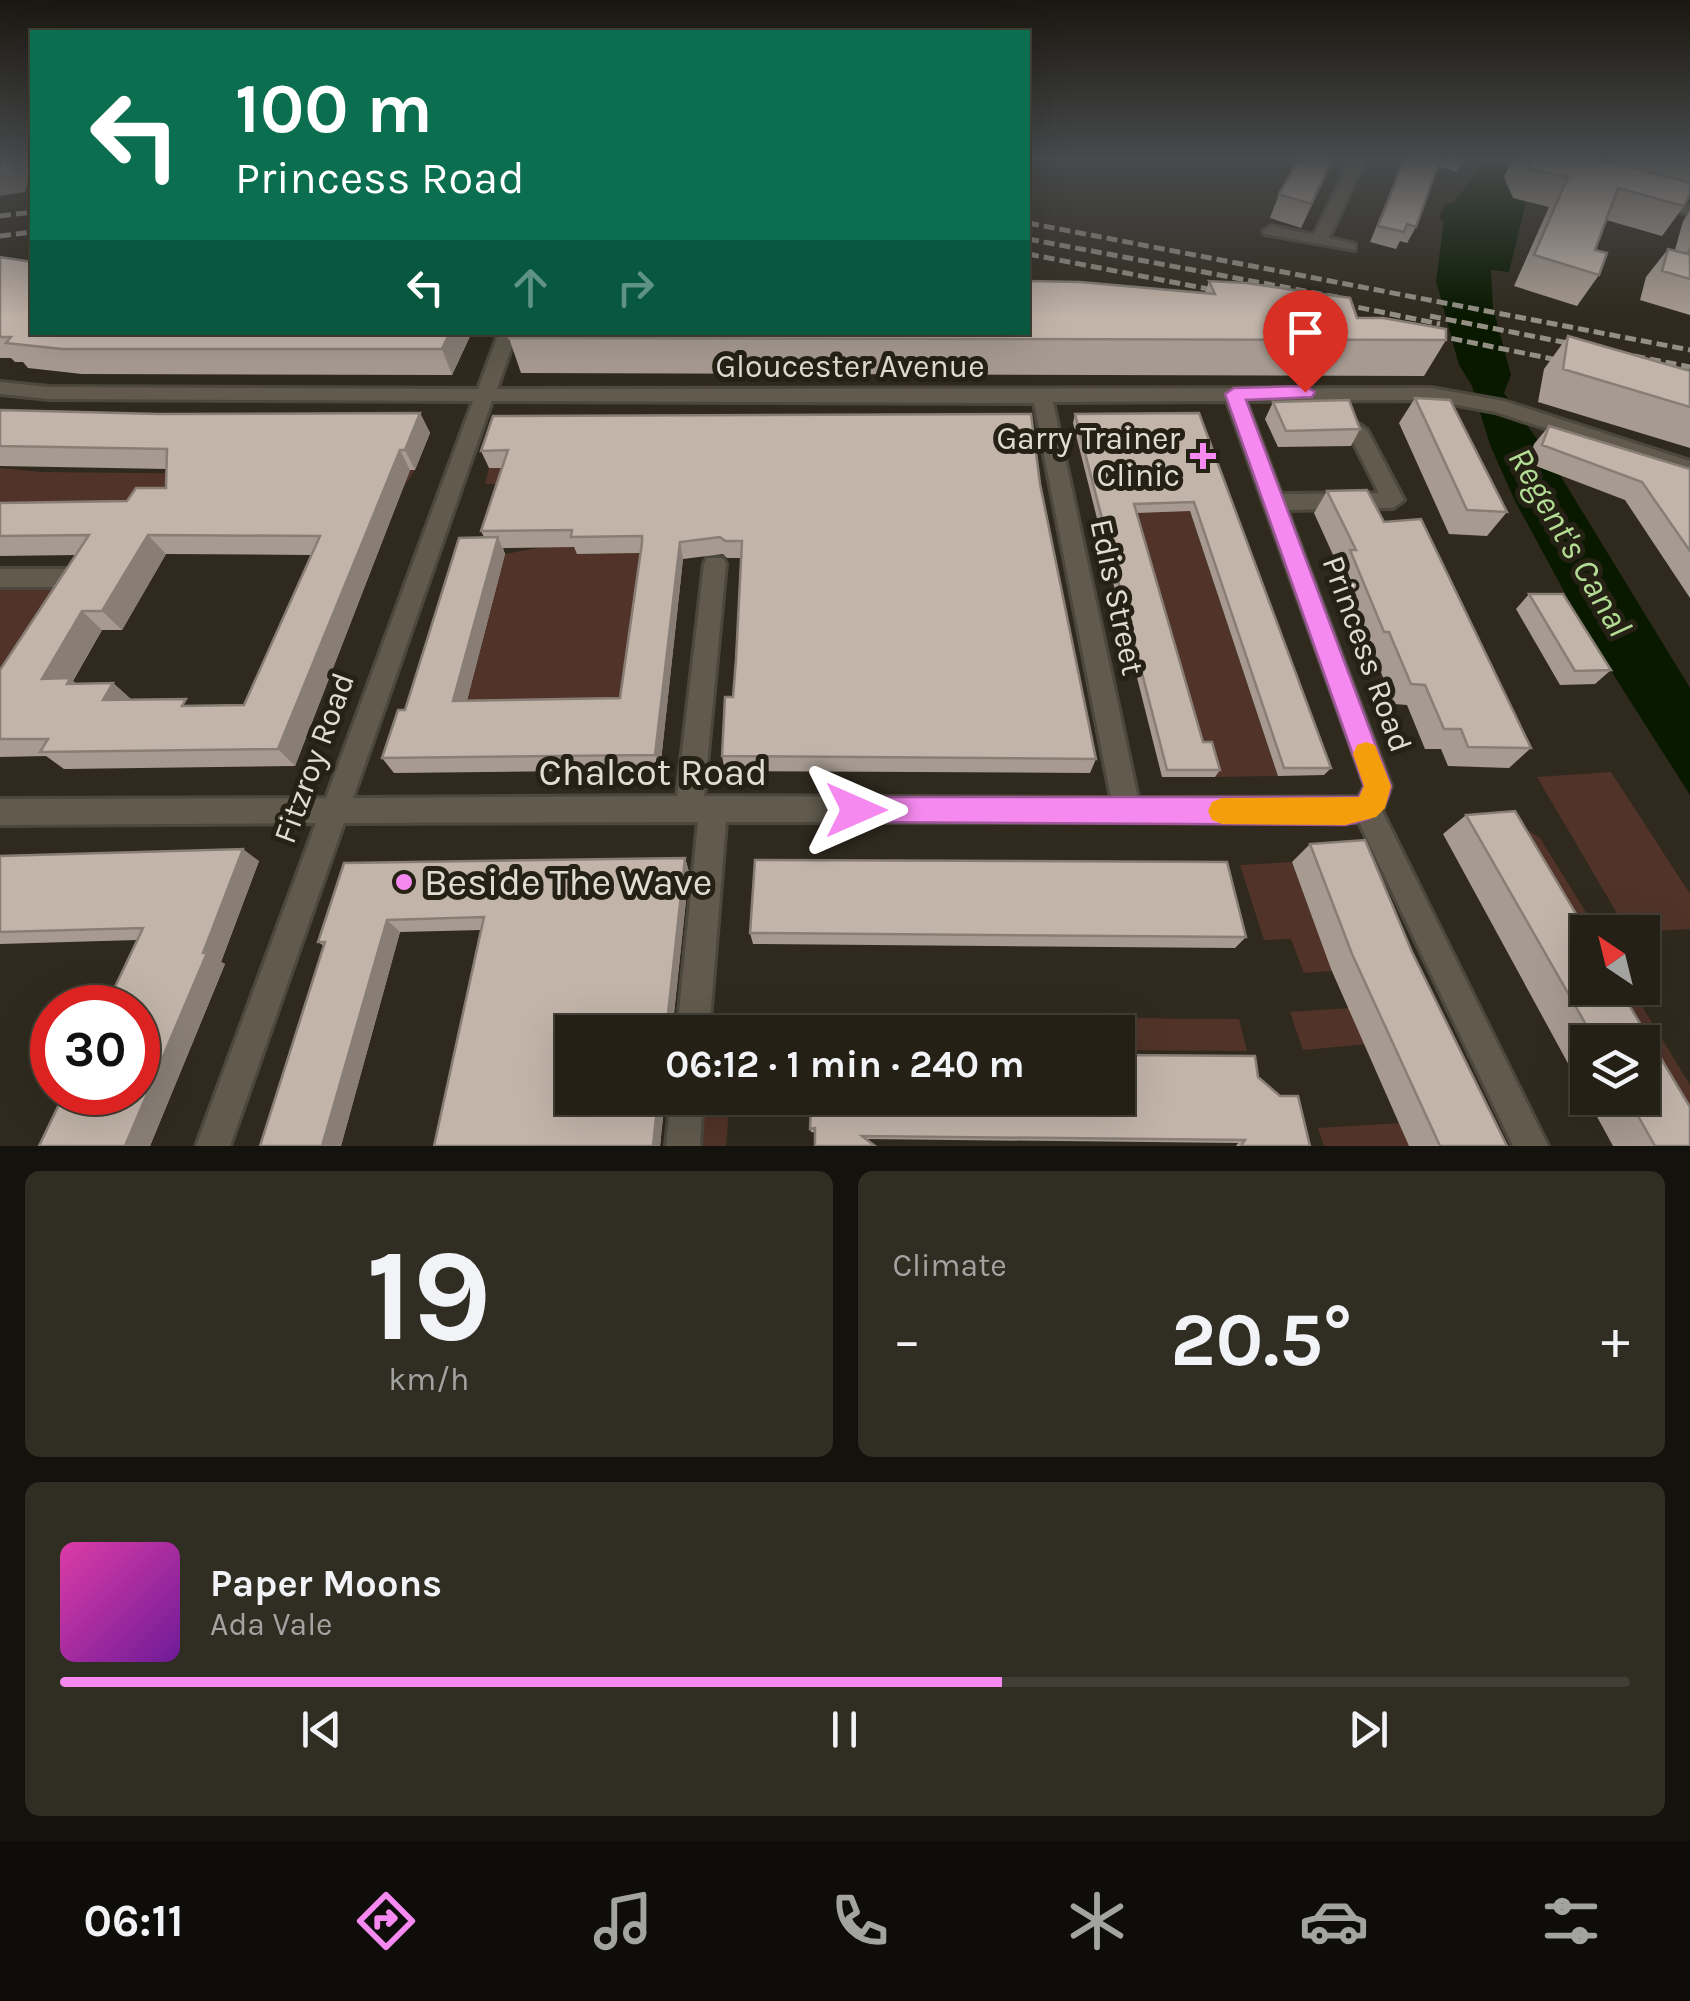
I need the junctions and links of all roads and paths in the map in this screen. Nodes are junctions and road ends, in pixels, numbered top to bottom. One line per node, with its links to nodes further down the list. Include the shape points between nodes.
1 (1334, 210): 3 (street)
2 (1272, 231): 3 (street)
3 (1320, 240): 4 (street)
4 (1349, 247)
5 (507, 335): 8 (street, Fitzroy Road)
6 (0, 388): 8 (street, Gloucester Avenue)
7 (1234, 394): 9 (street, Gloucester Avenue); 11 (street, Gloucester Avenue, via 1458,396); 12 (street, Princess Road)
8 (484, 396): 9 (street, Gloucester Avenue); 18 (street, Fitzroy Road)
9 (1042, 396): 19 (street, Edis Street)
10 (1357, 430): 12 (street, via 1393,500)
11 (1690, 468)
12 (1276, 502): 16 (street, Princess Road, via 1378,786)
13 (715, 564): 17 (street)
14 (0, 578): 15 (street, via 76,578)
15 (56, 608)
16 (1366, 808): 19 (street, Chalcot Road); 25 (street)
17 (701, 809): 18 (street, Chalcot Road); 19 (street, Chalcot Road); 21 (street)
18 (332, 810): 20 (street, Chalcot Road); 23 (street, Fitzroy Road)
19 (1127, 811)
20 (0, 812)
21 (694, 1015)
22 (686, 1115): 24 (street)
23 (213, 1146)
24 (683, 1146)
25 (1531, 1146)

